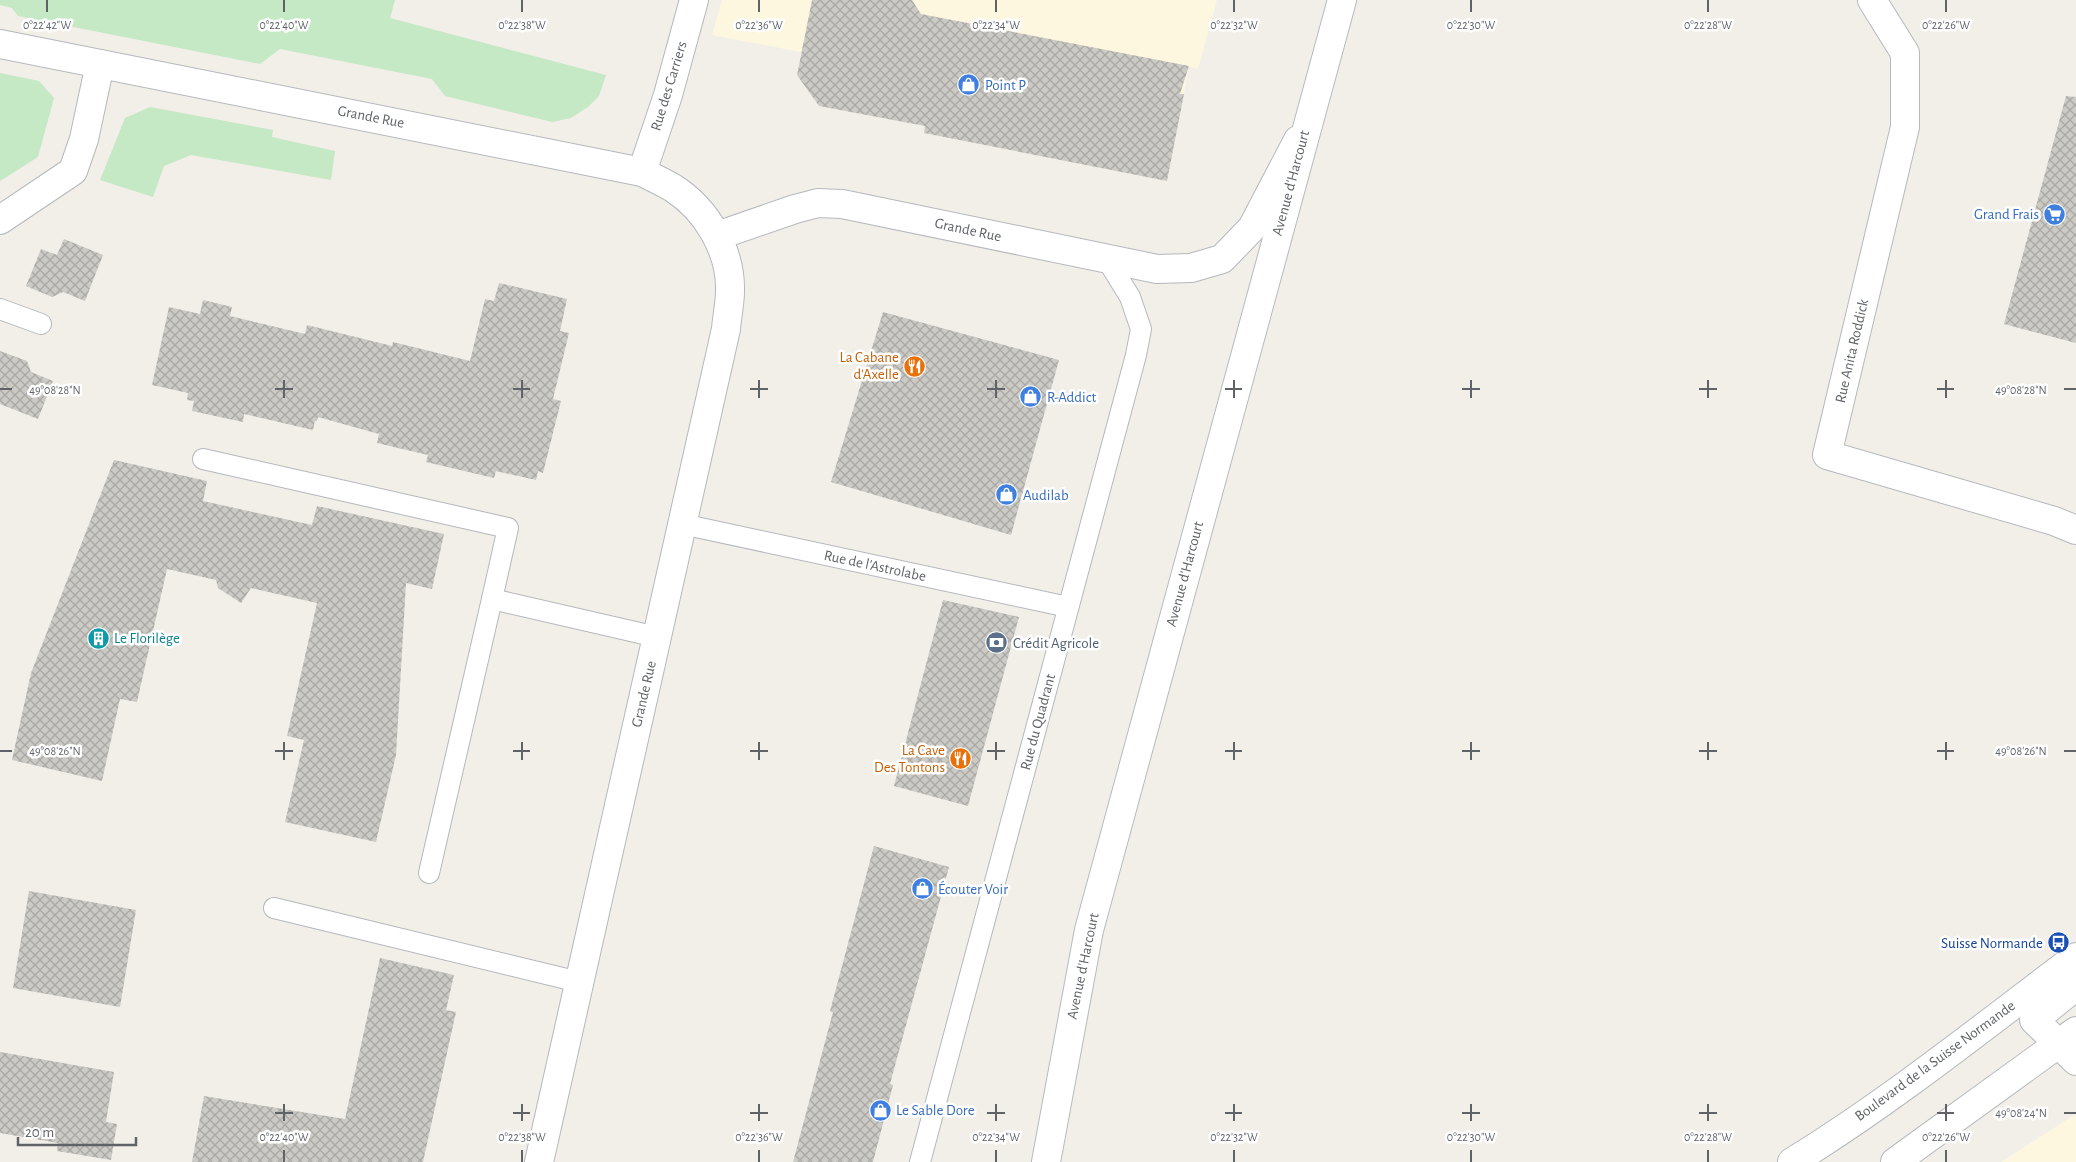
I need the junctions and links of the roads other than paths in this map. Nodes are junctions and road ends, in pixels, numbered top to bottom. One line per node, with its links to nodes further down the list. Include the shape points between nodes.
1 (694, 0): 7 (street, Rue des Carriers, via 668,95)
2 (1342, 0): 6 (street, Avenue d'Harcourt)
3 (1872, 0): 15 (street, Rue Anita Roddick, via 1905,53 1905,127 1827,455)
4 (0, 44): 5 (street, Grande Rue)
5 (100, 64): 7 (street, Grande Rue); 8 (street, via 84,139 73,171)
6 (1308, 120): 10 (street, Grande Rue, via 1252,228 1222,259 1192,268 1157,269); 26 (street, Avenue d'Harcourt, via 1089,930)
7 (642, 172): 9 (street, Grande Rue, via 674,188 700,211)
8 (0, 220)
9 (717, 236): 10 (street, Grande Rue, via 818,203); 14 (street, Grande Rue, via 730,289 726,329)
10 (1106, 258): 17 (lane, Rue du Quadrant, via 1130,298 1141,329)
11 (0, 309): 12 (lane)
12 (40, 324)
13 (203, 459): 16 (lane, via 508,528)
14 (682, 524): 17 (lane, Rue de l'Astrolabe); 18 (street, Grande Rue)
15 (2076, 530)
16 (492, 599): 18 (lane); 19 (lane)
17 (1068, 607): 27 (lane, Rue du Quadrant)
18 (657, 637): 22 (street, Grande Rue)
19 (429, 873)
20 (274, 908): 22 (lane)
21 (2076, 957): 28 (street, Boulevard de la Suisse Normande, via 1928,1068)
22 (579, 982): 25 (street, Grande Rue)
23 (2076, 986): 24 (street, via 2034,1020)
24 (2070, 1045): 29 (street)
25 (538, 1158)
26 (1048, 1159)
27 (920, 1162)
28 (1792, 1162)
29 (1895, 1162)

